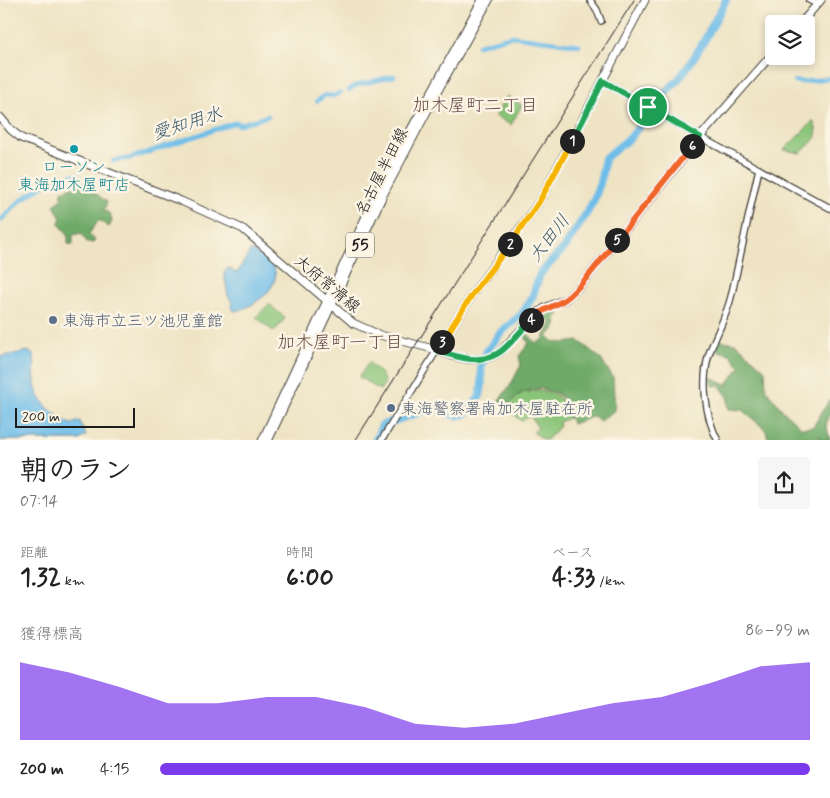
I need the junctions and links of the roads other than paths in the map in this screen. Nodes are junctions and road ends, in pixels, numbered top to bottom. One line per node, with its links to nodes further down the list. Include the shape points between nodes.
1 (482, 0): 15 (main road, 名古屋半田線 / 55, via 400,148)
2 (489, 0): 15 (main road, 名古屋半田線 / 55, via 441,85)
3 (590, 0): 8 (street)
4 (645, 0): 10 (main road)
5 (809, 0): 6 (street)
6 (819, 2): 7 (main road)
7 (808, 15)
8 (601, 21)
9 (765, 62): 12 (main road, 大府常滑線)
10 (603, 81): 12 (street); 16 (main road, via 539,202)
11 (0, 117): 15 (main road, 大府常滑線, via 21,138 243,229)
12 (700, 137): 13 (street); 16 (main road, 大府常滑線, via 581,285 560,302 535,315 500,352 476,360)
13 (759, 169): 14 (street); 20 (street, via 730,300 707,365 705,391 708,413)
14 (830, 208)
15 (329, 303): 16 (main road, 大府常滑線, via 362,328); 17 (main road, 名古屋半田線 / 55); 18 (main road, 名古屋半田線 / 55)
16 (437, 350): 19 (street)
17 (262, 440)
18 (268, 440)
19 (381, 440)
20 (718, 440)

